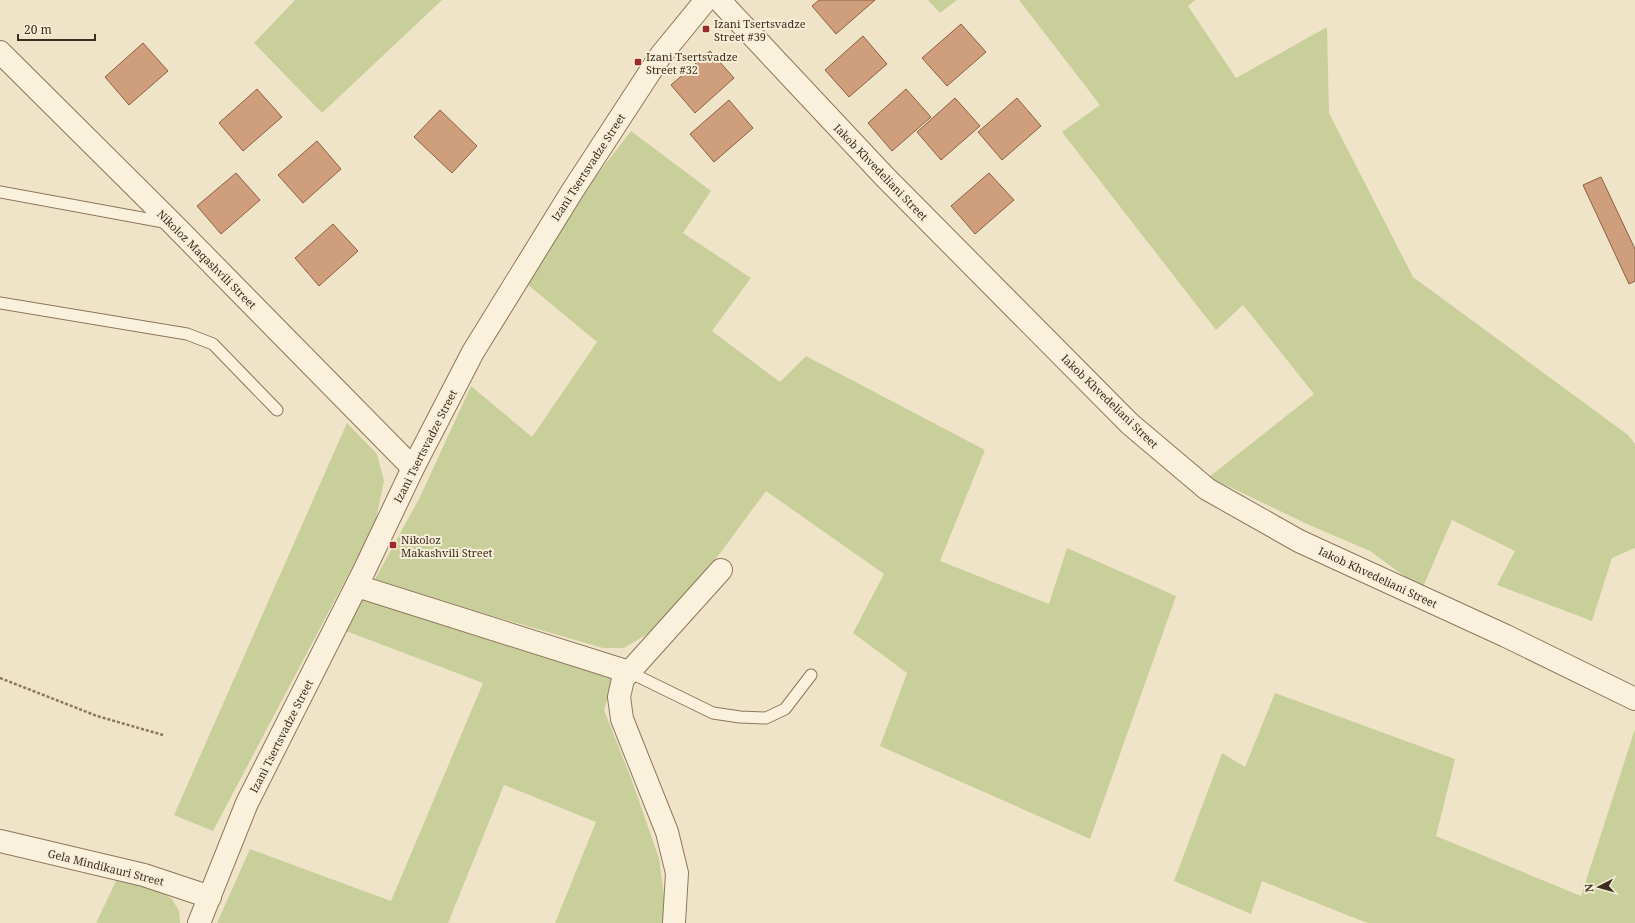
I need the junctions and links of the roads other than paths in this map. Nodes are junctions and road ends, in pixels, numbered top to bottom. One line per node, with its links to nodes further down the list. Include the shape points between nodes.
1 (706, 0): 8 (street, Izani Tsertsvadze Street, via 661,55 572,190 473,352)
2 (719, 0): 13 (street, Iakob Khvedeliani Street, via 885,177 1125,418 1206,489 1299,541)
3 (0, 52): 5 (street, Nikoloz Maqashvili Street)
4 (0, 192): 5 (lane)
5 (173, 224): 8 (street, Nikoloz Maqashvili Street)
6 (0, 303): 7 (lane, via 187,334 213,344)
7 (277, 410)
8 (413, 468): 10 (street, Izani Tsertsvadze Street)
9 (721, 570): 11 (street)
10 (357, 586): 11 (street); 15 (street, Izani Tsertsvadze Street, via 247,803)
11 (629, 672): 12 (lane, via 713,713 766,718 785,709); 17 (street, via 623,679 619,697 622,719 667,832 677,873)
12 (811, 675)
13 (1635, 698)
14 (0, 841): 15 (street, Gela Mindikauri Street, via 144,875)
15 (210, 897): 16 (street, Izani Tsertsvadze Street)
16 (199, 923)
17 (674, 923)

